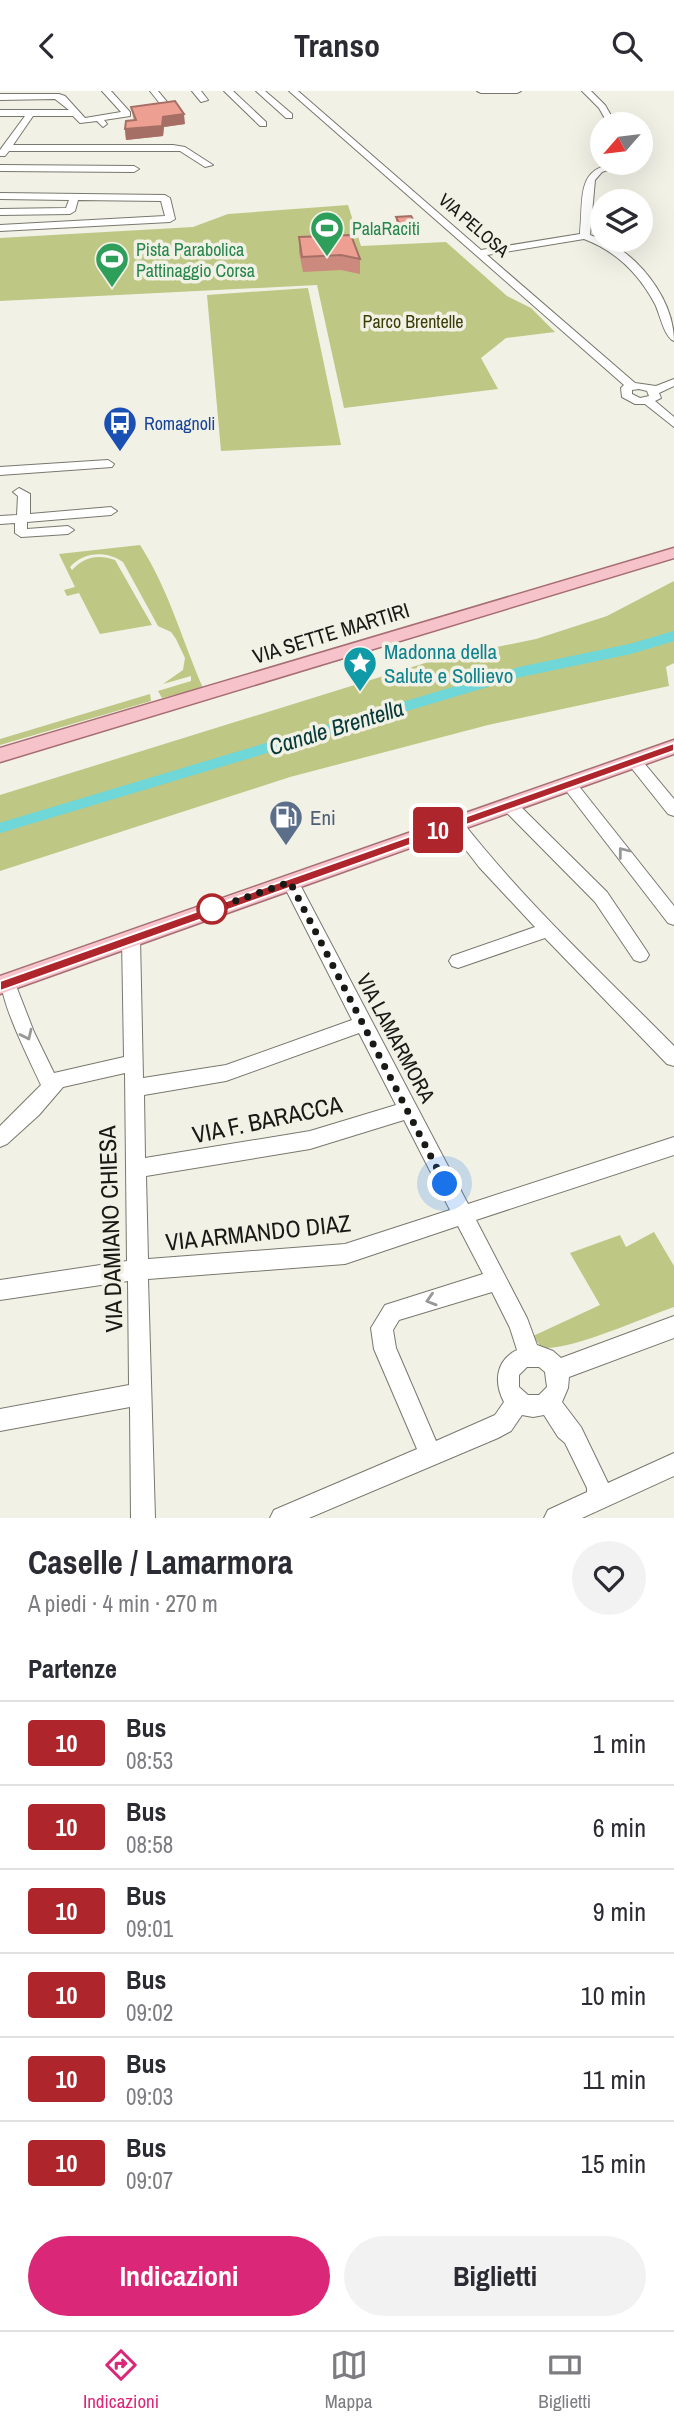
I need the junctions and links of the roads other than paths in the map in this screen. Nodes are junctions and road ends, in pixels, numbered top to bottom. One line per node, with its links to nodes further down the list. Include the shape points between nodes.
1 (106, 91): 17 (street, via 127,114 83,121)
2 (154, 91): 13 (street)
3 (196, 91): 12 (street)
4 (228, 91): 19 (street)
5 (260, 91): 18 (street)
6 (293, 91): 34 (street, VIA PELOSA)
7 (481, 91): 8 (street)
8 (505, 91): 9 (street)
9 (517, 91)
10 (586, 91): 14 (street)
11 (0, 97): 17 (street, via 56,96)
12 (204, 100)
13 (168, 108)
14 (605, 112)
15 (0, 113): 16 (street)
16 (31, 113): 17 (street); 20 (street)
17 (76, 113)
18 (289, 117)
19 (263, 124)
20 (4, 148): 21 (street, via 173,148)
21 (208, 165)
22 (0, 168): 23 (street)
23 (134, 169)
24 (594, 175): 31 (street, via 590,179)
25 (0, 196): 26 (street)
26 (74, 198): 27 (street); 28 (street, via 70,211)
27 (131, 198): 29 (street); 29 (street, via 165,198 170,219)
28 (0, 212)
29 (131, 221): 30 (street)
30 (0, 228)
31 (585, 236): 32 (street); 34 (street)
32 (590, 238)
33 (615, 252): 35 (street, via 652,285)
34 (480, 253): 37 (street, VIA PELOSA, via 632,386 644,386)
35 (674, 338)
36 (674, 382): 37 (street)
37 (652, 396): 38 (street, VIA PELOSA)
38 (674, 423)
39 (108, 464): 40 (street)
40 (0, 471)
41 (19, 492): 43 (street, via 24,494)
42 (111, 511): 43 (street)
43 (22, 518): 44 (street); 45 (street, via 21,533)
44 (0, 520)
45 (68, 530)
46 (674, 553): 48 (main road, VIA SETTE MARTIRI)
47 (674, 747): 49 (main road)
48 (0, 755)
49 (634, 761): 50 (main road); 52 (street)
50 (569, 784): 51 (main road); 55 (street, one-way to 50)
51 (509, 805): 53 (main road); 58 (street, via 601,897)
52 (674, 810)
53 (455, 824): 54 (main road); 56 (street)
54 (290, 882): 57 (main road); 61 (street, VIA LAMARMORA)
55 (671, 909)
56 (548, 930): 59 (street); 62 (street)
57 (131, 938): 60 (main road); 63 (street, VIA DAMIANO CHIESA)
58 (640, 955)
59 (458, 961)
60 (3, 984): 64 (street, one-way to 64)
61 (362, 1024): 65 (street, via 226,1073); 66 (street, VIA LAMARMORA)
62 (674, 1058)
63 (132, 1063): 64 (street, via 69,1076); 65 (street, VIA DAMIANO CHIESA)
64 (50, 1085): 67 (street)
65 (133, 1088): 69 (street, VIA DAMIANO CHIESA)
66 (408, 1110): 69 (street, VIA F. BARACCA, via 310,1140); 70 (street, VIA LAMARMORA)
67 (0, 1138)
68 (674, 1146): 70 (street, VIA ARMANDO DIAZ)
69 (135, 1169): 71 (street, VIA DAMIANO CHIESA)
70 (461, 1215): 71 (street, VIA ARMANDO DIAZ, via 345,1254); 72 (street, VIA LAMARMORA)
71 (137, 1271): 73 (street, VIA ARMANDO DIAZ); 77 (street, VIA DAMIANO CHIESA)
72 (496, 1280): 75 (street, VIA LAMARMORA, via 520,1325); 81 (street, one-way to 81, via 393,1312 382,1328 385,1349)
73 (0, 1290)
74 (674, 1327): 76 (street)
75 (529, 1355): 76 (street, via 544,1359); 78 (street, via 514,1361 508,1377 512,1394)
76 (555, 1371): 79 (street, via 558,1388)
77 (142, 1394): 80 (street); 84 (street, VIA DAMIANO CHIESA)
78 (519, 1400): 79 (street, via 538,1406); 81 (street, via 503,1423)
79 (550, 1402): 83 (street, via 566,1429 565,1439 590,1492)
80 (0, 1420)
81 (431, 1455): 85 (street)
82 (674, 1464): 83 (street)
83 (598, 1500): 86 (street)
84 (143, 1518)
85 (282, 1518)
86 (556, 1518)

